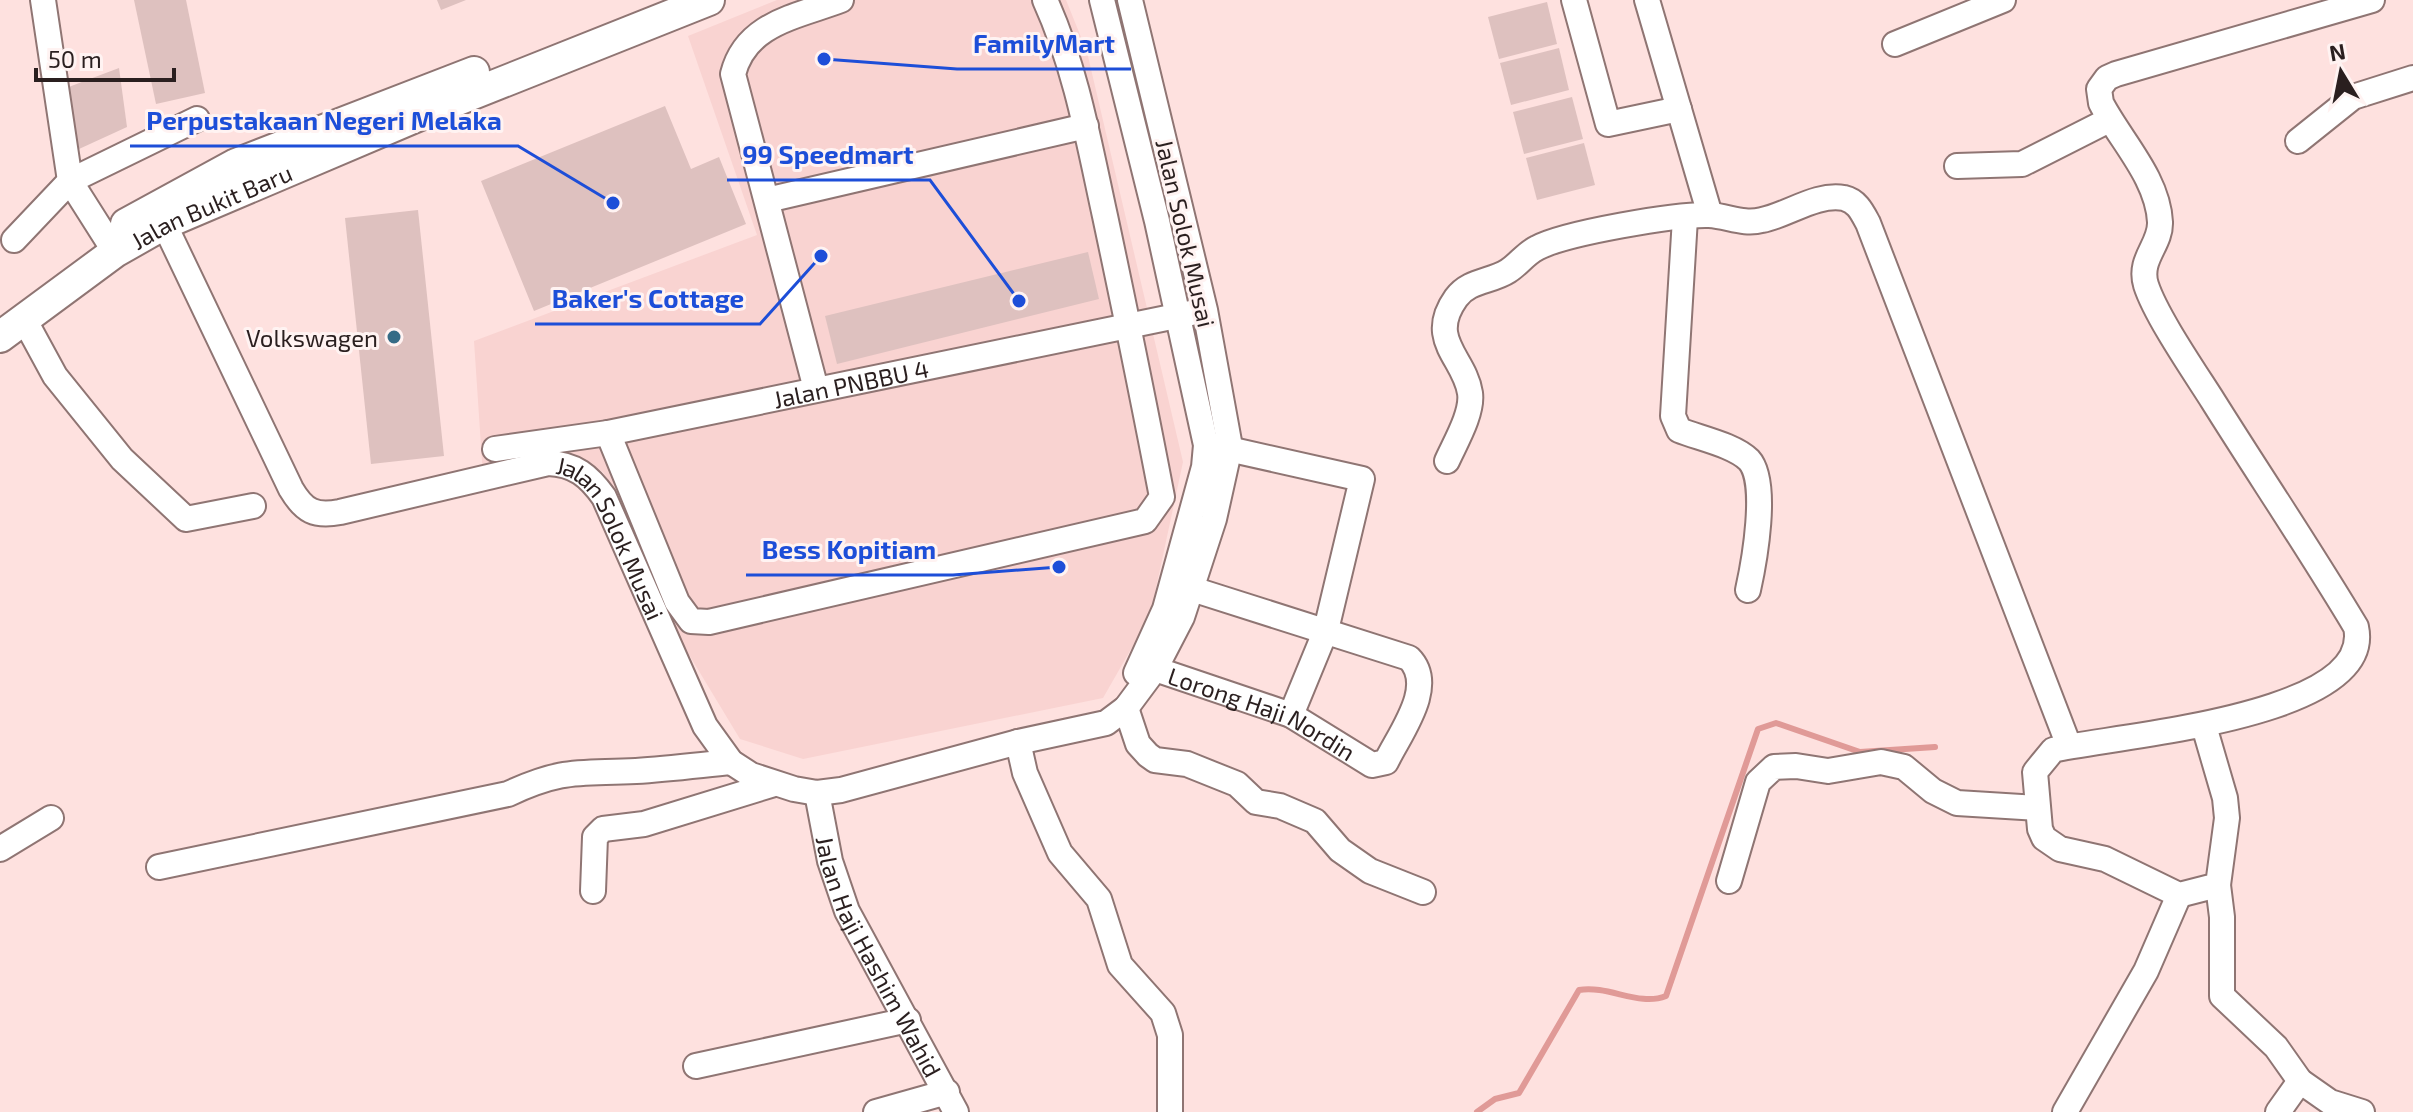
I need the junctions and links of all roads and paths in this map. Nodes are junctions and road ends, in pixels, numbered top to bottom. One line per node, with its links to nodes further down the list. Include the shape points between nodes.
1 (43, 0): 20 (street)
2 (667, 0): 22 (main road, Jalan Bukit Baru, via 236,164)
3 (709, 0): 22 (main road, Jalan Bukit Baru)
4 (841, 0): 21 (street, via 757,32 738,52 733,74)
5 (1045, 0): 17 (street, via 1062,38)
6 (1102, 0): 28 (street, Jalan Solok Musai)
7 (1130, 0): 27 (street, Jalan Solok Musai)
8 (1574, 0): 14 (street, via 1608,124)
9 (1647, 0): 14 (street)
10 (2003, 0): 12 (street)
11 (2372, 0): 16 (street, via 2107,78 2098,95)
12 (1895, 44)
13 (2413, 78): 18 (street, via 2353,97)
14 (1679, 109): 23 (street)
15 (197, 119): 20 (street)
16 (2109, 120): 19 (street, via 2022,164); 45 (street, via 2157,205 2158,238 2144,267 2146,285 2186,358 2356,627 2359,640 2355,655 2326,680 2268,708)
17 (1086, 126): 21 (street); 30 (street)
18 (2298, 141)
19 (1957, 166)
20 (70, 181): 25 (street); 26 (street)
21 (767, 200): 32 (street)
22 (160, 214): 26 (main road, Jalan Bukit Baru); 48 (street, Jalan Solok Musai, via 304,509 314,514 340,512 548,463 580,470 604,497 705,726)
23 (1710, 215): 24 (street); 47 (street, via 1763,220 1835,198 1859,207 1912,332)
24 (1685, 218): 36 (street, via 1549,243 1509,271 1472,283 1458,294 1446,322 1446,340 1467,381 1470,403); 39 (street, via 1673,416 1679,430 1742,455 1753,467 1759,533)
25 (14, 240)
26 (110, 245): 29 (main road, Jalan Bukit Baru)
27 (1205, 310): 28 (street, Jalan PNBBU 4); 34 (street, Jalan Solok Musai)
28 (1178, 316): 30 (street, Jalan PNBBU 4); 34 (street, Jalan Solok Musai)
29 (12, 319): 31 (main road, Jalan Bukit Baru); 37 (street, via 122,459 186,519)
30 (1130, 327): 32 (street, Jalan PNBBU 4); 33 (street, via 1162,497 1145,521 709,622 691,621 677,602)
31 (0, 337)
32 (816, 389): 33 (street, Jalan PNBBU 4)
33 (608, 433): 35 (street, Jalan PNBBU 4)
34 (1218, 446): 38 (street, Jalan Solok Musai, via 1214,519); 40 (street, via 1362,479); 44 (street, Jalan Solok Musai, via 1204,467 1165,609)
35 (495, 449)
36 (1447, 461)
37 (253, 506)
38 (1192, 589): 40 (street); 41 (street, Jalan Solok Musai)
39 (1748, 590)
40 (1326, 630): 43 (street); 43 (street, Lorong Haji Nordin, via 1409,658 1421,689 1386,762 1367,762)
41 (1155, 669): 42 (street, Jalan Solok Musai); 43 (street, Lorong Haji Nordin)
42 (1126, 708): 44 (street, Jalan Solok Musai); 58 (street, via 1138,744 1155,760 1187,764 1237,784 1256,802 1315,821 1340,850 1370,871)
43 (1291, 715)
44 (1106, 723): 46 (street, Jalan Solok Musai)
45 (2204, 726): 47 (street); 56 (street, via 2227,818)
46 (1018, 742): 50 (street, Jalan Solok Musai); 65 (street, via 1025,773 1060,853 1099,899 1120,965 1163,1013 1170,1035)
47 (2069, 746): 51 (street, via 2053,750 2035,772)
48 (731, 762): 49 (street, Jalan Solok Musai); 54 (street, via 557,774 508,794)
49 (774, 784): 50 (street, Jalan Solok Musai); 57 (street, via 671,817 603,829 595,837)
50 (817, 793): 60 (street, Jalan Haji Hashim Wahid, via 830,861 847,911)
51 (2037, 808): 55 (street, via 1957,803 1904,767 1881,762 1828,771 1774,767 1758,782); 59 (street, via 2044,838 2060,849 2105,859)
52 (51, 818): 53 (street)
53 (0, 849)
54 (159, 867)
55 (1729, 881)
56 (2218, 885): 59 (street); 62 (street, via 2222,996 2276,1047)
57 (593, 891)
58 (1423, 892)
59 (2179, 895): 66 (street, via 2146,971)
60 (908, 1020): 61 (street); 63 (street, Jalan Haji Hashim Wahid)
61 (696, 1066)
62 (2300, 1081): 67 (street); 68 (street, via 2330,1102)
63 (951, 1102): 64 (street)
64 (876, 1112)
65 (1170, 1112)
66 (2065, 1112)
67 (2278, 1112)
68 (2362, 1112)

